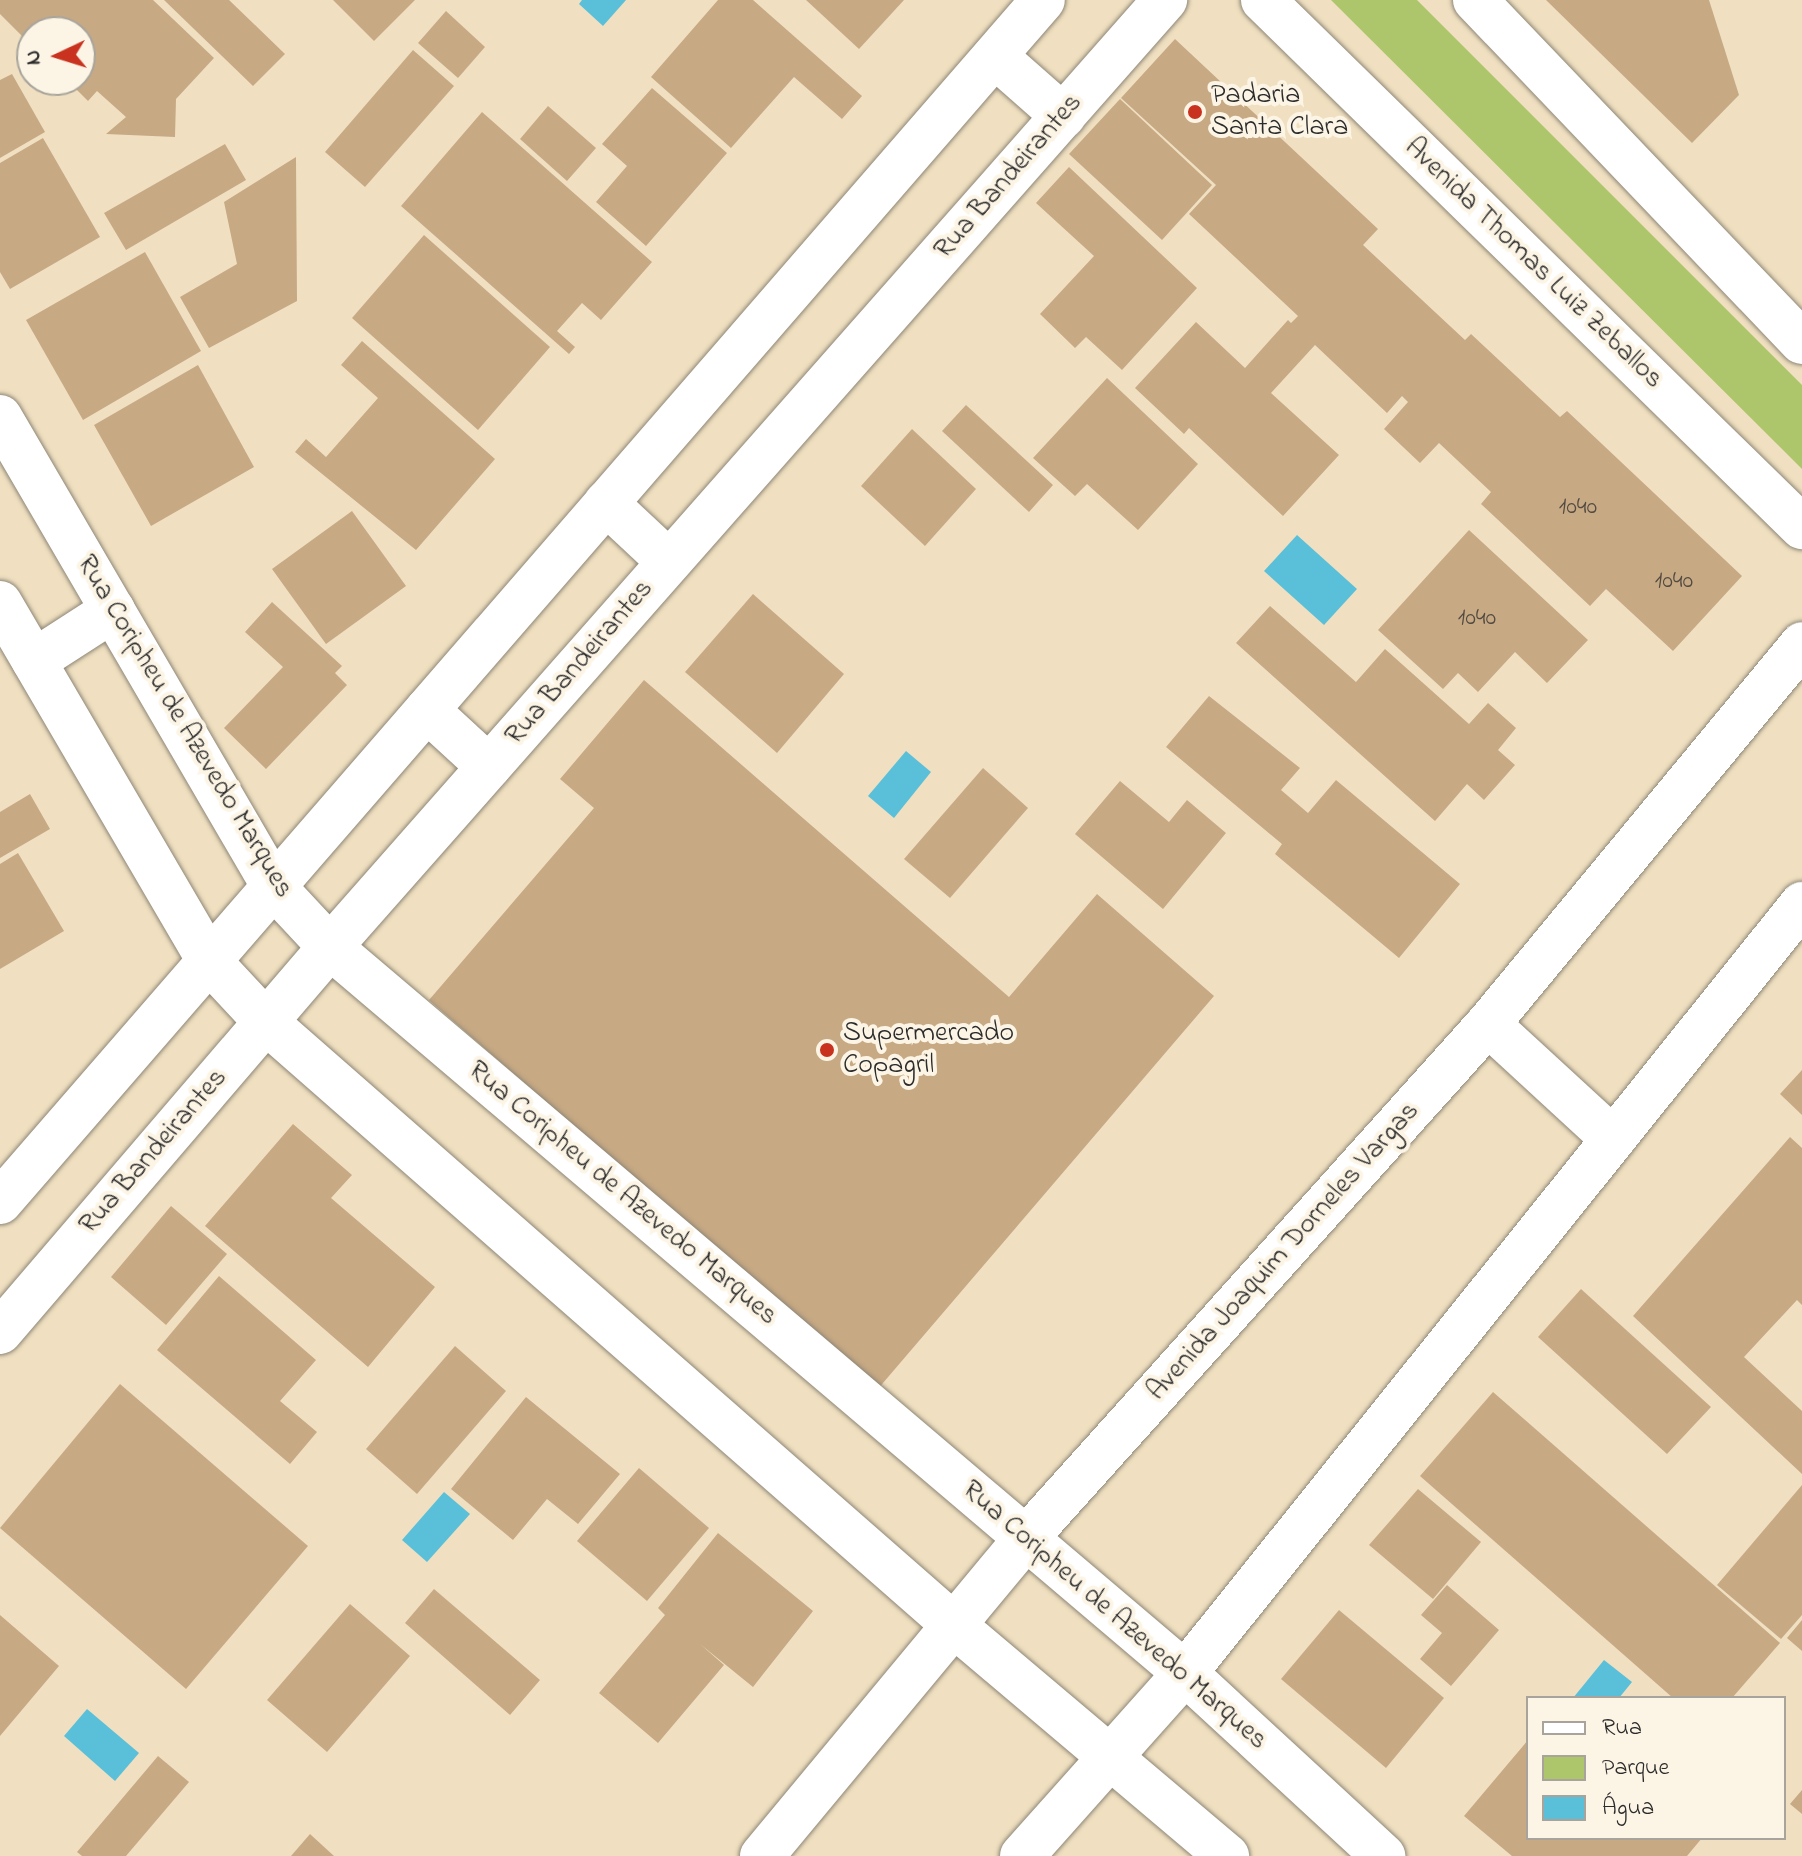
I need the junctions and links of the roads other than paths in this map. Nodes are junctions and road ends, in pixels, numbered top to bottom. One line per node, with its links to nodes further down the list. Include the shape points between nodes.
1 (1043, 0): 5 (street)
2 (1165, 0): 6 (street, Rua Bandeirantes)
3 (1263, 0): 10 (street, Avenida Thomas Luiz Zeballos)
4 (1475, 0): 7 (street)
5 (995, 56): 6 (street); 9 (street)
6 (1063, 116): 11 (street, Rua Bandeirantes)
7 (1793, 320)
8 (0, 417): 13 (street, Rua Coripheu de Azevedo Marques)
9 (606, 503): 11 (street); 16 (street)
10 (1802, 527)
11 (669, 562): 17 (street, Rua Bandeirantes)
12 (0, 603): 15 (street)
13 (113, 610): 15 (street); 18 (street, Rua Coripheu de Azevedo Marques)
14 (1802, 644): 23 (street, Avenida Joaquim Dorneles Vargas)
15 (34, 661): 21 (street)
16 (427, 710): 17 (street); 18 (street)
17 (489, 767): 20 (street, Rua Bandeirantes)
18 (274, 887): 20 (street, Rua Coripheu de Azevedo Marques); 21 (street)
19 (1802, 904): 24 (street)
20 (330, 947): 22 (street, Rua Bandeirantes); 27 (street, Rua Coripheu de Azevedo Marques)
21 (210, 962): 22 (street); 25 (street)
22 (266, 1022): 26 (street, Rua Bandeirantes); 28 (street)
23 (1488, 1024): 24 (street); 27 (street, Avenida Joaquim Dorneles Vargas)
24 (1613, 1139): 29 (street)
25 (0, 1202)
26 (3, 1323)
27 (1027, 1537): 28 (street, Avenida Joaquim Dorneles Vargas); 29 (street, Rua Coripheu de Azevedo Marques)
28 (956, 1627): 30 (street); 31 (street, Avenida Joaquim Dorneles Vargas)
29 (1185, 1673): 30 (street); 34 (street, Rua Coripheu de Azevedo Marques)
30 (1110, 1758): 32 (street); 33 (street)
31 (762, 1856)
32 (1022, 1856)
33 (1227, 1856)
34 (1383, 1856)

